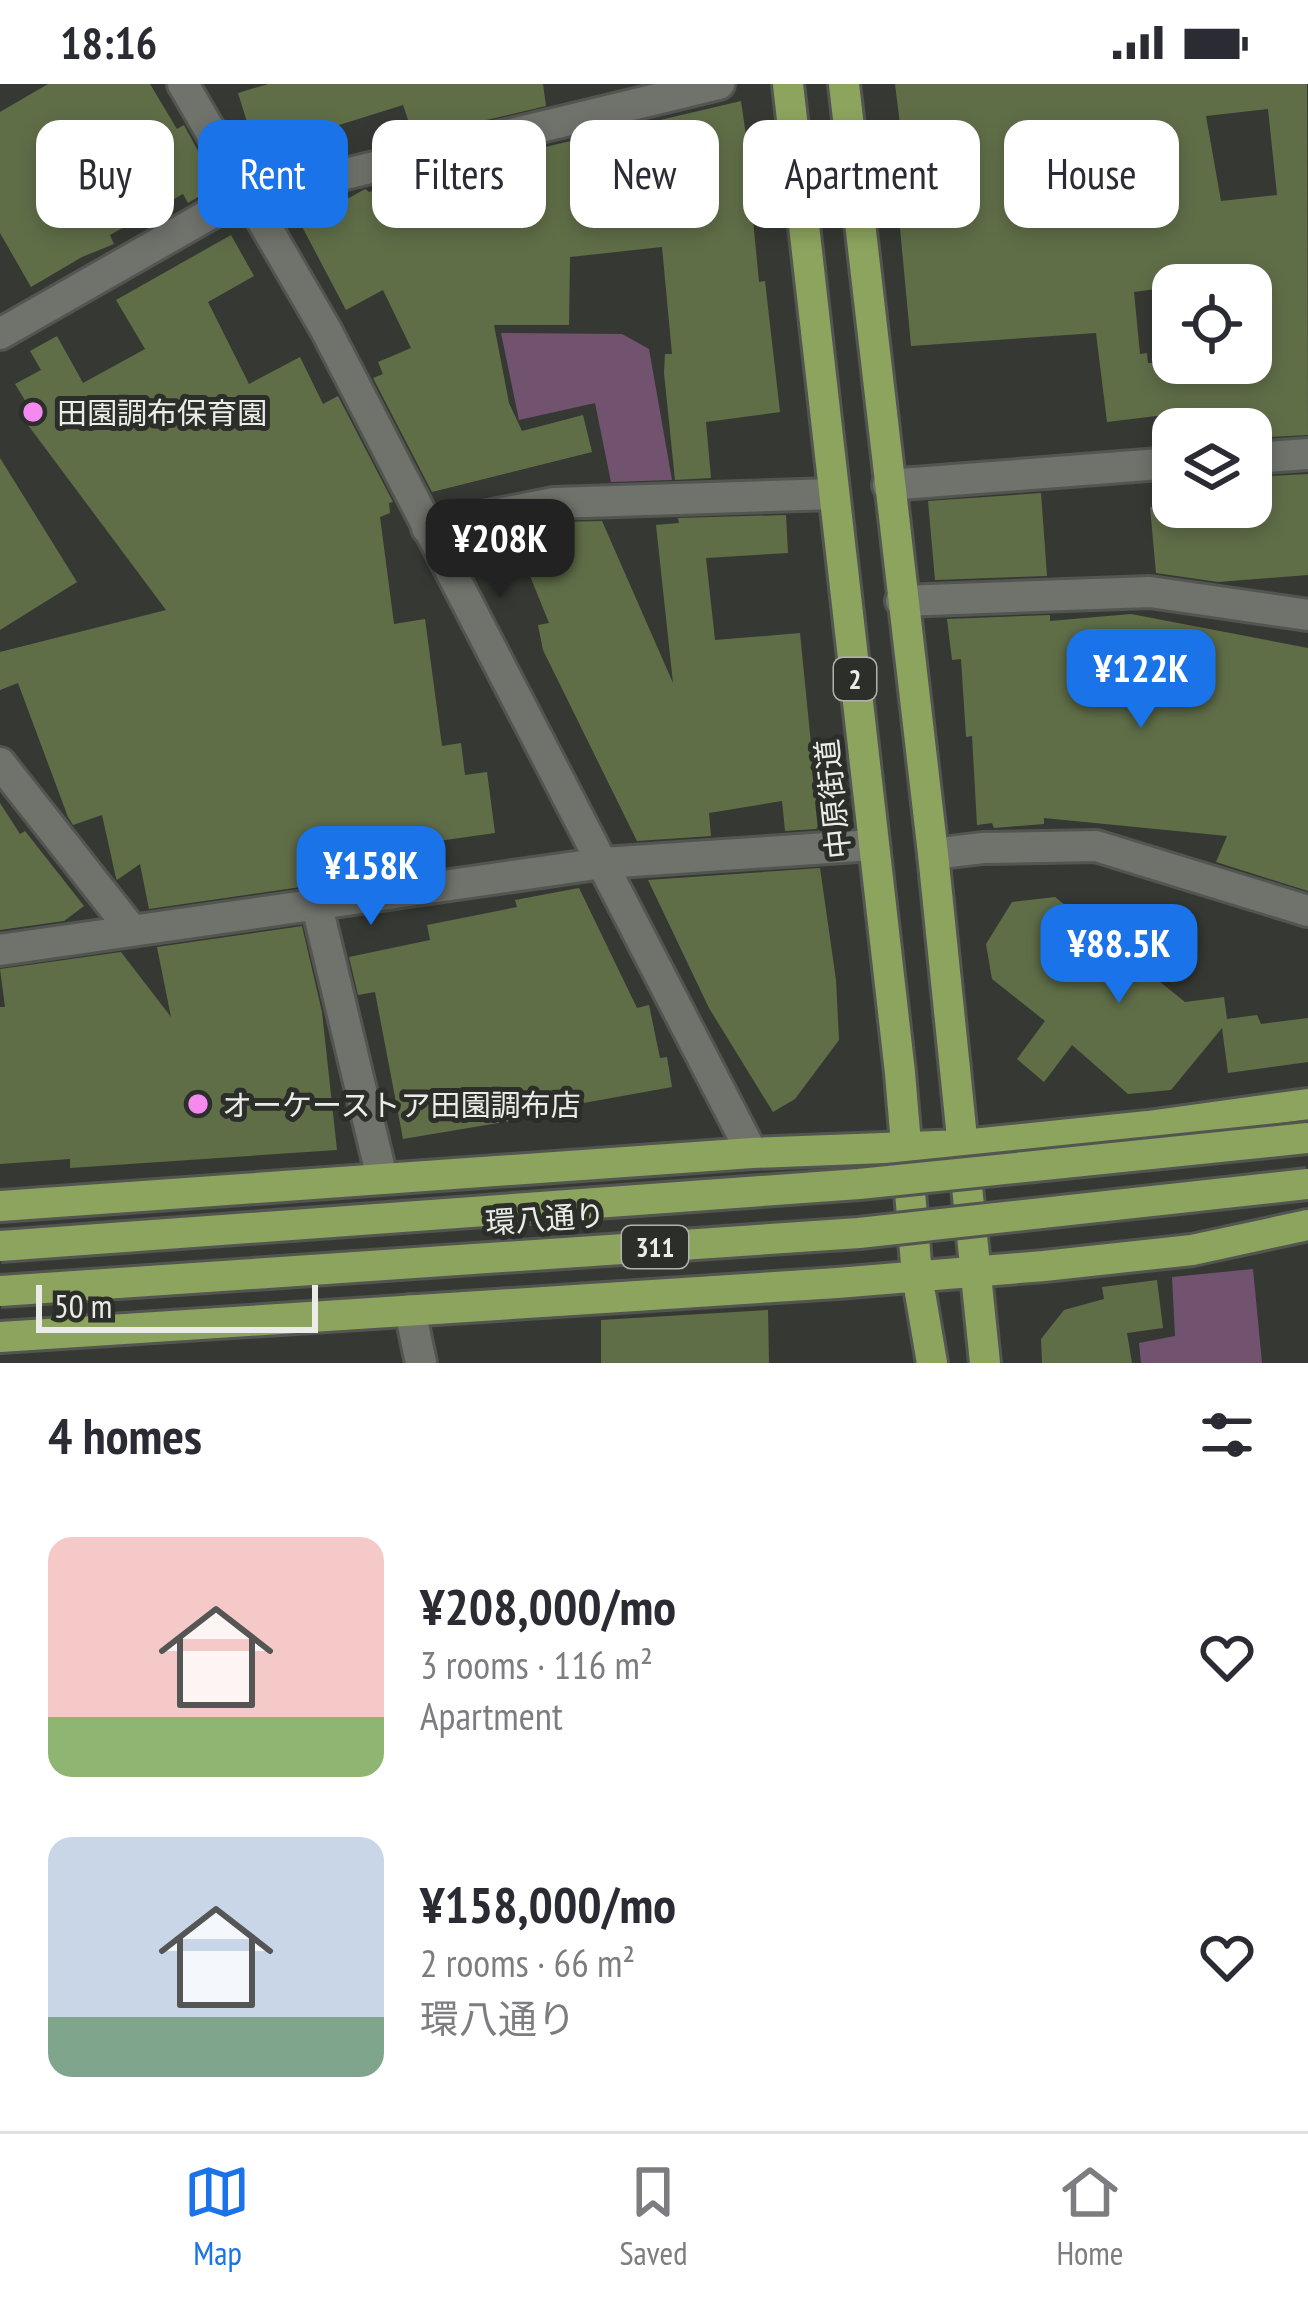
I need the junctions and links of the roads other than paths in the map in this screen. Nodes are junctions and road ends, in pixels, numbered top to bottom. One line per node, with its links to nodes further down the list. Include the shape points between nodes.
1 (183, 84): 5 (street)
2 (718, 84): 6 (street)
3 (788, 84): 14 (main road, 中原街道 / 2)
4 (844, 84): 13 (main road, 2)
5 (204, 120)
6 (348, 173)
7 (198, 221): 9 (street)
8 (268, 228): 15 (street)
9 (0, 334)
10 (1308, 454): 11 (street)
11 (1272, 457)
12 (1152, 465): 13 (street)
13 (889, 485): 16 (main road, 2)
14 (833, 494): 15 (street, via 554,503); 19 (main road, 中原街道 / 2)
15 (427, 528): 21 (street)
16 (902, 601): 17 (street, via 1150,592); 20 (main road, 2)
17 (1308, 615)
18 (0, 763): 24 (street)
19 (873, 845): 21 (street); 29 (main road, 中原街道 / 2)
20 (933, 854): 23 (street, via 1096,845); 28 (main road, 2)
21 (604, 863): 22 (street); 30 (street)
22 (316, 902): 24 (street); 31 (street)
23 (1308, 911)
24 (130, 928): 25 (street)
25 (0, 950)
26 (1308, 1104): 28 (main road)
27 (1308, 1138): 35 (main road, 環八通り / 311, bridge, via 859,1184)
28 (963, 1144): 29 (main road); 36 (main road, 2)
29 (907, 1146): 30 (main road); 37 (main road, 中原街道 / 2)
30 (752, 1153): 31 (main road)
31 (382, 1178): 33 (main road)
32 (1308, 1184): 38 (main road, 環八通り / 311, bridge, via 859,1233)
33 (0, 1205)
34 (1308, 1226): 36 (main road, 311, via 1192,1250)
35 (0, 1246)
36 (973, 1272): 37 (main road, 311); 43 (main road, 2)
37 (917, 1275): 39 (main road, 311); 42 (main road, 中原街道 / 2)
38 (0, 1291)
39 (410, 1310): 40 (main road, 311); 41 (street)
40 (0, 1337)
41 (422, 1363)
42 (932, 1363)
43 (985, 1363)

